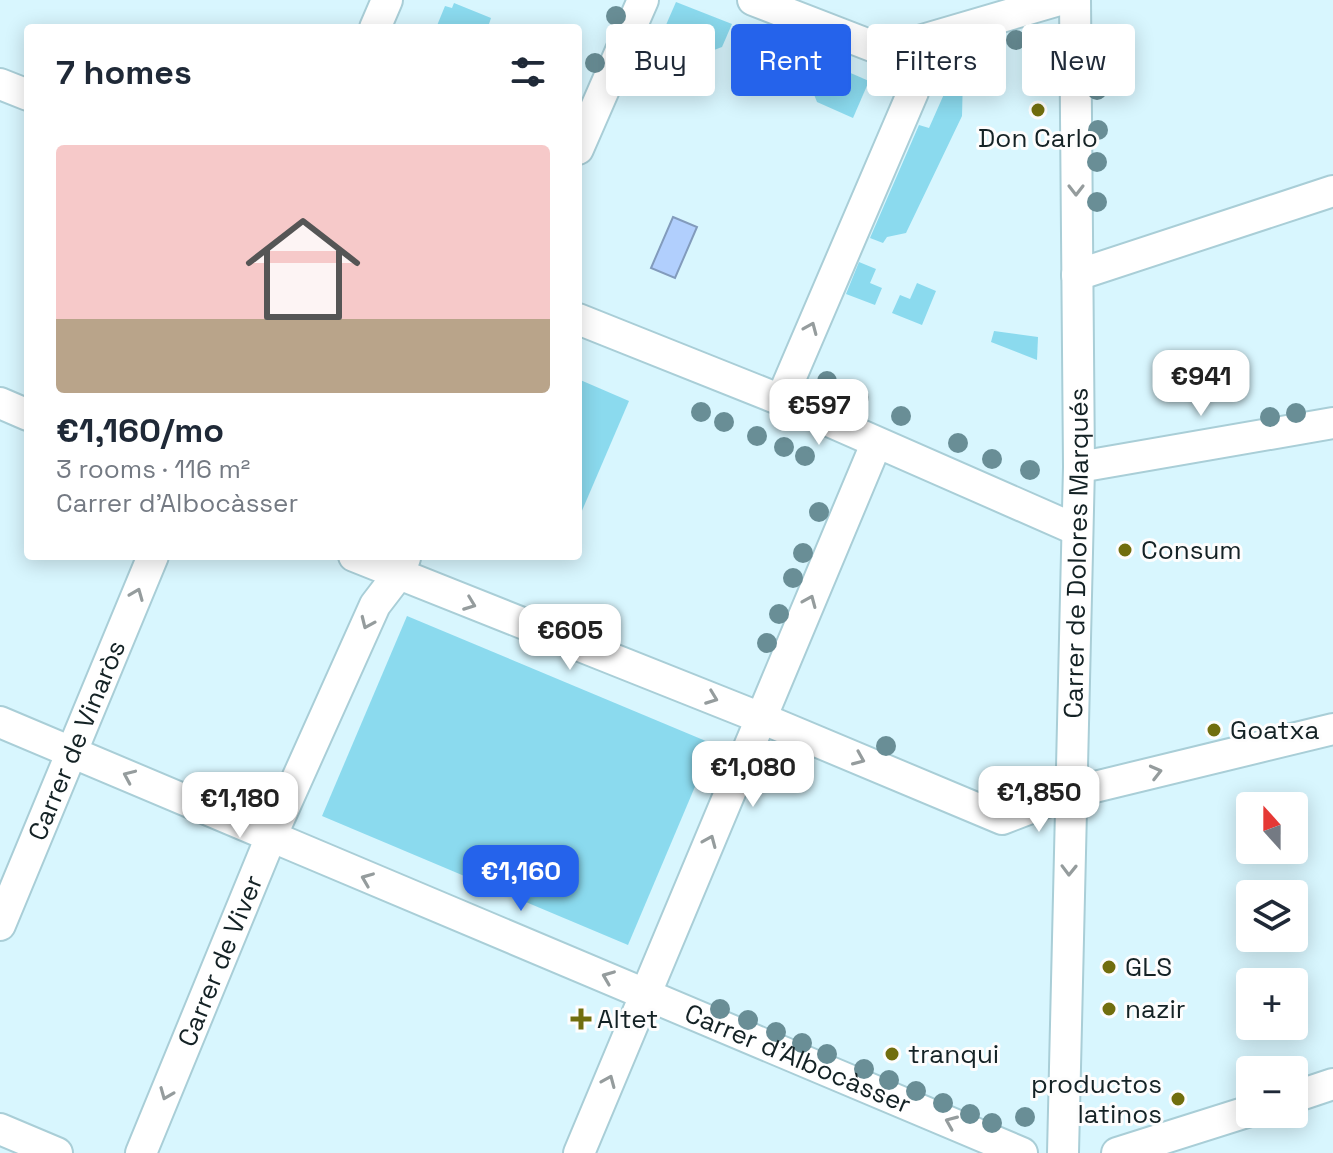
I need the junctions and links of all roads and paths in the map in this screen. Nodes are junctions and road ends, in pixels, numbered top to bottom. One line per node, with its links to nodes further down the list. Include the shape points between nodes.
1 (387, 0): 6 (street)
2 (643, 0): 10 (street)
3 (753, 0): 8 (street)
4 (1059, 0): 7 (street)
5 (1075, 0): 12 (street, Carrer de Dolores Marqués, one-way to 12)
6 (377, 24)
7 (978, 24)
8 (867, 44)
9 (911, 96): 14 (street, one-way to 9)
10 (582, 140)
11 (1333, 191): 12 (street)
12 (1077, 275): 19 (street, Carrer de Dolores Marqués)
13 (582, 321): 14 (street)
14 (781, 400): 18 (street)
15 (0, 403): 16 (street)
16 (24, 413)
17 (1333, 423): 19 (street)
18 (876, 444): 20 (street); 24 (street, one-way to 18)
19 (1079, 467): 20 (street, Carrer de Dolores Marqués)
20 (1077, 530): 28 (street, Carrer de Dolores Marqués)
21 (151, 560): 27 (street, Carrer de Vinaròs, one-way to 21)
22 (373, 560): 23 (street)
23 (402, 566): 24 (street, one-way to 24); 29 (street, Carrer de Viver, one-way to 29, via 375,605)
24 (761, 718): 28 (street, one-way to 28, via 1002,819); 31 (street, one-way to 24)
25 (0, 722): 27 (street, Carrer d'Albocàsser)
26 (1333, 729): 28 (street, one-way to 26)
27 (73, 752): 29 (street, Carrer d'Albocàsser, one-way to 27); 30 (street, Carrer de Vinaròs)
28 (1070, 793): 40 (street, Carrer de Dolores Marqués, one-way to 40)
29 (270, 839): 31 (street, Carrer d'Albocàsser, one-way to 29); 37 (street, Carrer de Viver, one-way to 37)
30 (0, 925)
31 (646, 993): 38 (street, one-way to 31); 39 (street, Carrer d'Albocàsser, one-way to 31)
32 (1333, 1084): 33 (street)
33 (1308, 1092)
34 (1236, 1115): 41 (street)
35 (0, 1129): 36 (street)
36 (57, 1153)
37 (141, 1153)
38 (579, 1153)
39 (1022, 1153)
40 (1063, 1153)
41 (1117, 1153)

